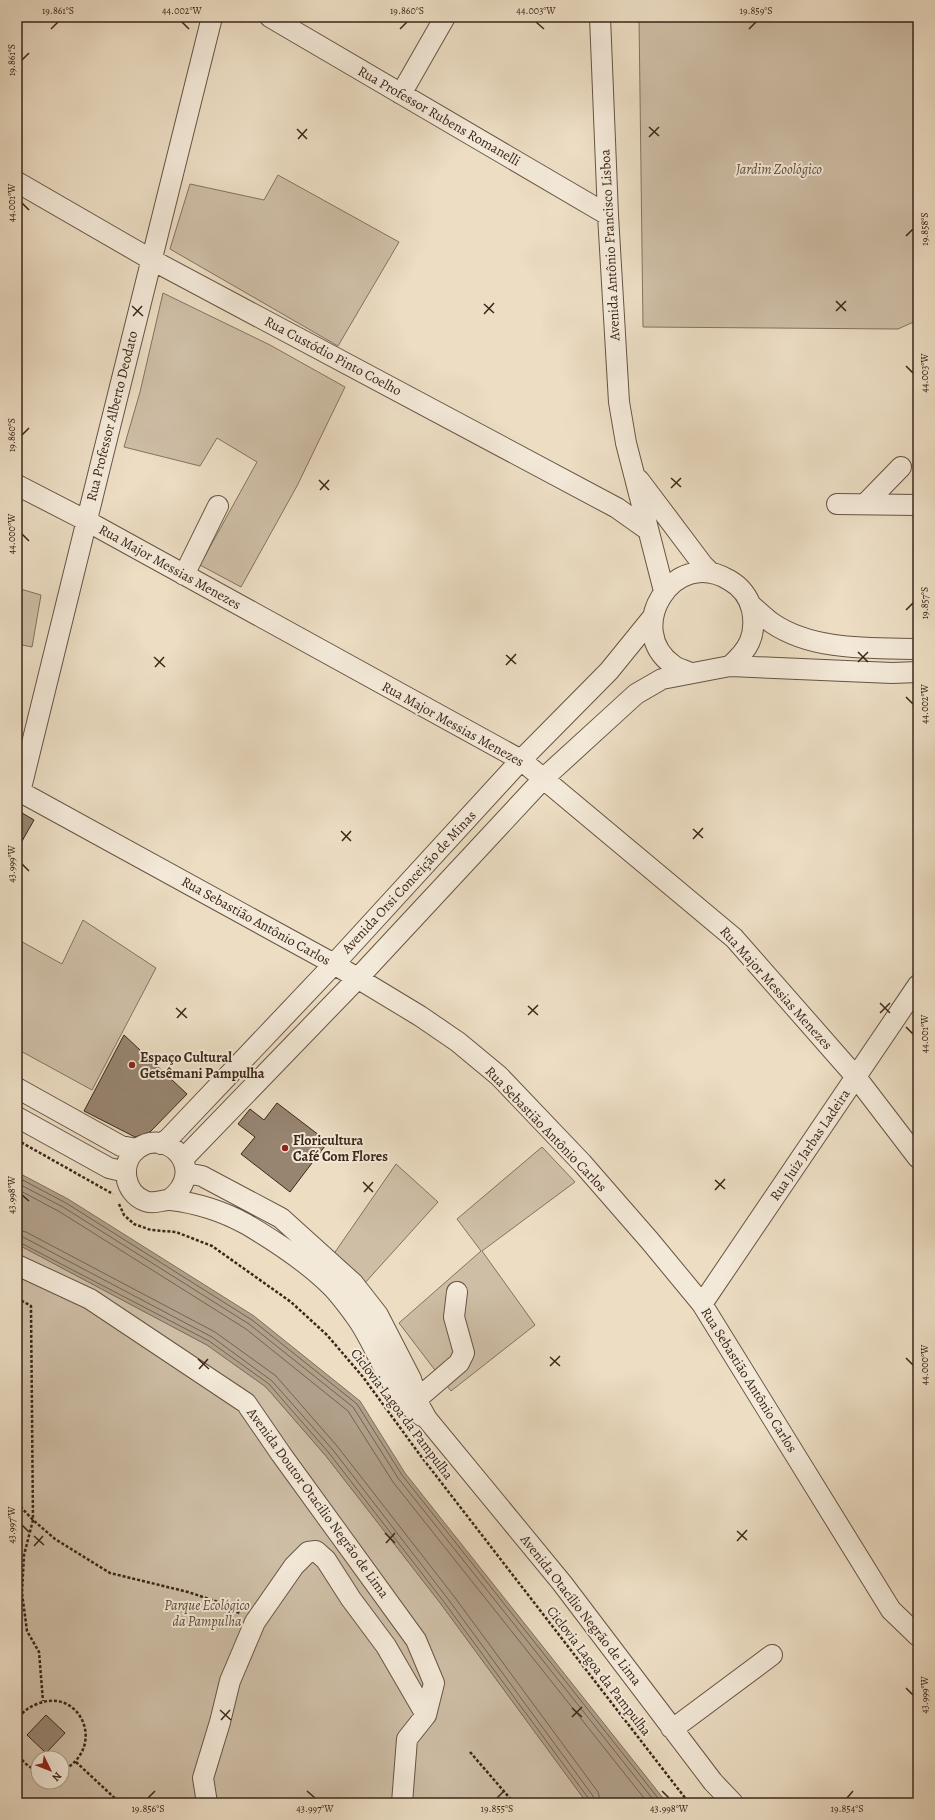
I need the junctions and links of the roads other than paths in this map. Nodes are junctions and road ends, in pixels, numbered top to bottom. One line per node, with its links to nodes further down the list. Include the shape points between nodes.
1 (212, 17): 8 (street, Rua Professor Alberto Deodato)
2 (270, 17): 5 (street, Rua Professor Rubens Romanelli)
3 (445, 17): 5 (street)
4 (600, 17): 7 (street, Avenida Antônio Francisco Lisboa)
5 (401, 94): 7 (street, Rua Professor Rubens Romanelli)
6 (17, 182): 8 (street, Rua Custódio Pinto Coelho)
7 (608, 215): 10 (street, Avenida Antônio Francisco Lisboa, via 619,402)
8 (152, 260): 16 (street, Rua Professor Alberto Deodato); 17 (street, Rua Custódio Pinto Coelho, via 617,508)
9 (900, 467): 13 (street)
10 (633, 472): 17 (street, Avenida Antônio Francisco Lisboa); 18 (street, Avenida Antônio Francisco Lisboa)
11 (17, 485): 16 (street, Rua Major Messias Menezes)
12 (836, 504): 13 (street)
13 (865, 504): 14 (street)
14 (918, 505)
15 (218, 506): 19 (street)
16 (85, 520): 19 (street, Rua Major Messias Menezes); 29 (street, Rua Professor Alberto Deodato)
17 (648, 530): 20 (street, Avenida Antônio Francisco Lisboa)
18 (711, 573): 20 (street, via 698,572 685,576); 21 (street, via 735,584)
19 (184, 574): 27 (street, Rua Major Messias Menezes)
20 (664, 591): 22 (street)
21 (751, 605): 23 (street, via 773,623 797,635 840,647); 24 (street, via 754,622 751,639 743,655)
22 (652, 618): 26 (street, via 653,636 661,652 673,665); 27 (street, Avenida Orsi Conceição de Minas, via 609,671)
23 (918, 649)
24 (730, 666): 25 (street); 26 (street)
25 (918, 672)
26 (690, 673): 28 (street, Avenida Orsi Conceição de Minas, via 662,679 636,694)
27 (521, 760): 28 (street, Rua Major Messias Menezes); 30 (street, Avenida Orsi Conceição de Minas)
28 (544, 778): 31 (street, Avenida Orsi Conceição de Minas); 33 (street, Rua Major Messias Menezes, via 734,938)
29 (18, 791): 30 (street, Rua Sebastião Antônio Carlos)
30 (334, 964): 31 (street, Rua Sebastião Antônio Carlos); 36 (street, Avenida Orsi Conceição de Minas)
31 (358, 978): 39 (street, Avenida Orsi Conceição de Minas); 44 (street, Rua Sebastião Antônio Carlos, via 458,1042 500,1076 582,1163)
32 (918, 985): 33 (street, Rua Juiz Jarbas Ladeira)
33 (856, 1077): 38 (street, Rua Major Messias Menezes); 44 (street, Rua Juiz Jarbas Ladeira)
34 (17, 1088): 37 (street, via 121,1146)
35 (17, 1117): 40 (street, via 109,1168)
36 (161, 1144): 37 (street, via 153,1143); 39 (street, via 170,1146 177,1152)
37 (137, 1150): 40 (street, via 127,1164)
38 (918, 1158)
39 (185, 1166): 41 (street, via 182,1186); 45 (street, Avenida Otacílio Negrão de Lima, via 282,1218 353,1283 378,1315 411,1379)
40 (126, 1172): 41 (street, via 129,1187 139,1198 154,1203)
41 (170, 1199): 46 (street, Avenida Otacílio Negrão de Lima, via 210,1209 245,1224 301,1261 331,1286 357,1318 400,1396 411,1409)
42 (17, 1265): 49 (street, Avenida Doutor Otacilio Negrão de Lima, via 90,1299 246,1403 416,1640 434,1683)
43 (457, 1292): 45 (street, via 454,1317 464,1353 459,1363)
44 (702, 1304): 47 (street, Rua Sebastião Antônio Carlos, via 890,1610)
45 (417, 1399): 46 (street, Avenida Otacílio Negrão de Lima)
46 (427, 1419): 50 (street, Avenida Otacílio Negrão de Lima, via 562,1583)
47 (918, 1636)
48 (772, 1655): 50 (street)
49 (426, 1715): 51 (street, Avenida Doutor Otacilio Negrão de Lima, via 386,1646 350,1599 326,1560 316,1551 308,1552 294,1566 255,1622 230,1681 203,1778); 52 (street, Avenida Doutor Otacilio Negrão de Lima, via 408,1739)
50 (671, 1728): 53 (street, Avenida Otacílio Negrão de Lima, via 713,1782)
51 (207, 1803)
52 (402, 1803)
53 (733, 1803)

